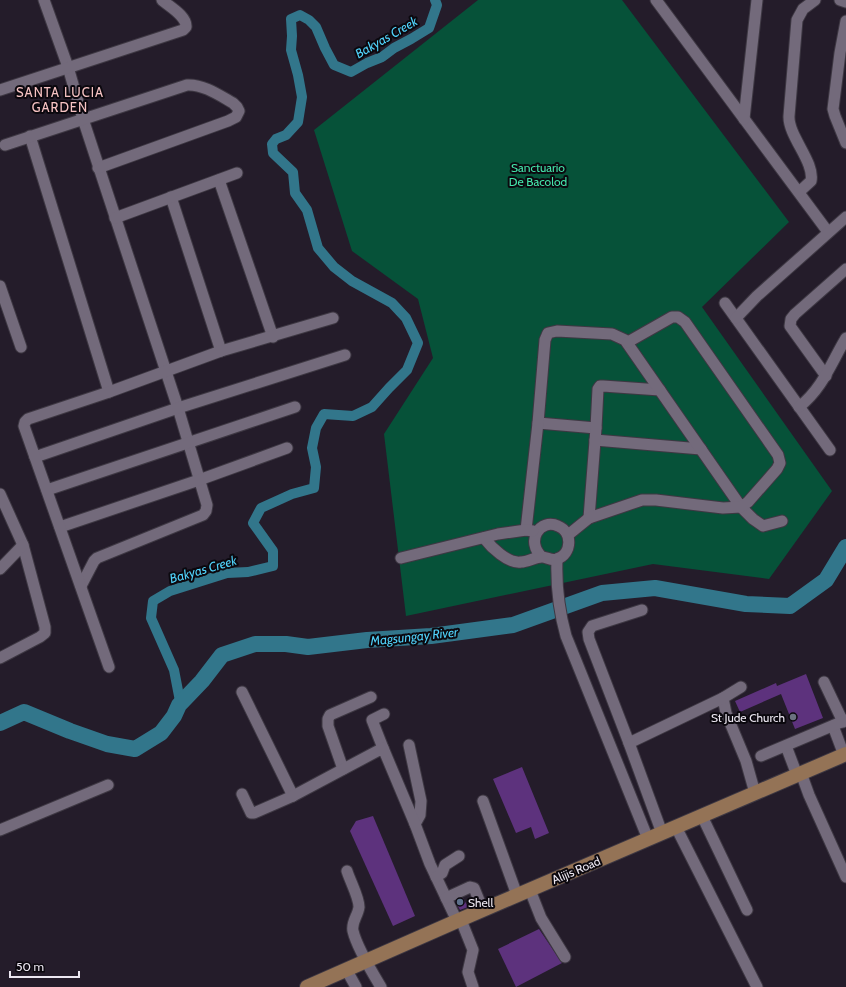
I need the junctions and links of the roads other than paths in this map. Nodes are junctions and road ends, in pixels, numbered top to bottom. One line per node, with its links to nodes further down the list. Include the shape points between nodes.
1 (44, 0): 9 (street)
2 (162, 0): 9 (street, via 184,18 186,27 183,30)
3 (657, 0): 11 (street)
4 (757, 0): 11 (street)
5 (815, 0): 19 (street, via 803,9 797,20 789,108 790,126 811,173 811,181)
6 (840, 0): 7 (street)
7 (846, 2)
8 (846, 20): 14 (street, via 833,109)
9 (68, 67): 10 (street); 12 (street)
10 (0, 90)
11 (744, 118): 19 (street)
12 (83, 119): 13 (street); 16 (street); 16 (street, via 179,86 194,84 227,100 237,106 239,111 236,117 228,121)
13 (30, 136): 15 (street); 38 (street)
14 (846, 143)
15 (5, 145)
16 (98, 168): 22 (street)
17 (237, 173): 18 (street)
18 (219, 180): 20 (street); 29 (street)
19 (799, 192): 23 (street)
20 (171, 197): 22 (street); 33 (street)
21 (846, 217): 23 (street)
22 (115, 218): 35 (street)
23 (828, 232): 28 (street)
24 (846, 269): 36 (street, via 795,314 790,322 790,326)
25 (0, 286): 32 (street)
26 (726, 303): 28 (street)
27 (333, 318): 29 (street)
28 (736, 318): 40 (street)
29 (272, 337): 33 (street)
30 (846, 338): 36 (street)
31 (628, 342): 37 (street); 42 (street, via 612,334 557,331 548,333 545,340); 53 (street, via 672,317 678,317 685,322 778,455 780,463 777,469)
32 (21, 347)
33 (221, 351): 35 (street)
34 (345, 355): 41 (street)
35 (166, 372): 38 (street); 41 (street)
36 (826, 376): 40 (street, via 819,388)
37 (660, 390): 43 (street, via 600,386); 47 (street)
38 (109, 392): 49 (street, via 28,419 24,426)
39 (294, 407): 45 (street)
40 (800, 407): 48 (street)
41 (178, 408): 45 (street); 49 (street)
42 (538, 423): 43 (street); 57 (street)
43 (596, 428): 44 (street)
44 (595, 440): 47 (street); 54 (street)
45 (189, 444): 50 (street); 51 (street)
46 (287, 448): 50 (street)
47 (701, 449): 53 (street)
48 (830, 450)
49 (35, 457): 51 (street)
50 (199, 480): 56 (street); 66 (street, via 207,505 203,515 97,558)
51 (47, 490): 56 (street)
52 (0, 494): 61 (street)
53 (741, 507): 54 (street, via 723,508 642,500); 55 (street, via 763,526)
54 (589, 518): 59 (street)
55 (782, 521)
56 (60, 528): 66 (street)
57 (526, 530): 58 (street); 60 (street)
58 (538, 531): 59 (street, via 543,526 558,525); 62 (street, via 534,545)
59 (568, 535): 64 (street, via 568,550)
60 (484, 538): 62 (street, via 494,550 514,562); 63 (street)
61 (23, 545): 65 (street); 68 (street, via 45,633)
62 (542, 557): 64 (street, via 549,560)
63 (401, 558)
64 (557, 559): 95 (street, via 556,582 566,636)
65 (0, 569)
66 (81, 586): 69 (street)
67 (642, 610): 77 (street, via 592,626 588,632)
68 (0, 658)
69 (109, 667)
70 (824, 682): 76 (street)
71 (741, 687): 74 (street)
72 (242, 692): 88 (street)
73 (371, 697): 83 (street, via 330,715 328,719 328,726)
74 (723, 698): 77 (street); 86 (street)
75 (384, 714): 80 (street, via 372,720)
76 (840, 723): 79 (street); 81 (street)
77 (630, 743): 94 (street)
78 (409, 745): 91 (street, via 421,802)
79 (786, 746): 82 (street); 84 (street)
80 (383, 748): 83 (street); 91 (street)
81 (845, 754): 84 (main road, Alijis Road)
82 (761, 756)
83 (343, 769): 88 (street)
84 (799, 774): 86 (main road, Alijis Road); 99 (street)
85 (108, 785): 93 (street)
86 (755, 793): 90 (main road, Alijis Road)
87 (242, 794): 88 (street, via 251,813)
88 (293, 796)
89 (483, 801): 100 (street)
90 (702, 816): 92 (main road, Alijis Road); 103 (street)
91 (416, 824): 98 (street)
92 (676, 827): 94 (main road, Alijis Road); 112 (street)
93 (0, 830)
94 (662, 833): 95 (main road, Alijis Road)
95 (648, 839): 100 (main road, Alijis Road)
96 (459, 856): 98 (street, via 446,865 442,873)
97 (347, 872): 106 (street, via 359,907 353,931)
98 (436, 877): 101 (street)
99 (846, 877)
100 (524, 892): 102 (main road, Alijis Road); 105 (street)
101 (446, 898): 102 (street, via 470,887 474,888); 104 (street)
102 (483, 910): 104 (main road, Alijis Road)
103 (747, 910)
104 (459, 920): 106 (main road, Alijis Road); 111 (street, via 473,950 468,972)
105 (565, 957)
106 (366, 961): 107 (main road, Alijis Road); 110 (street)
107 (346, 969): 108 (main road, Alijis Road); 109 (street)
108 (308, 987)
109 (356, 987)
110 (381, 987)
111 (473, 987)
112 (757, 987)

